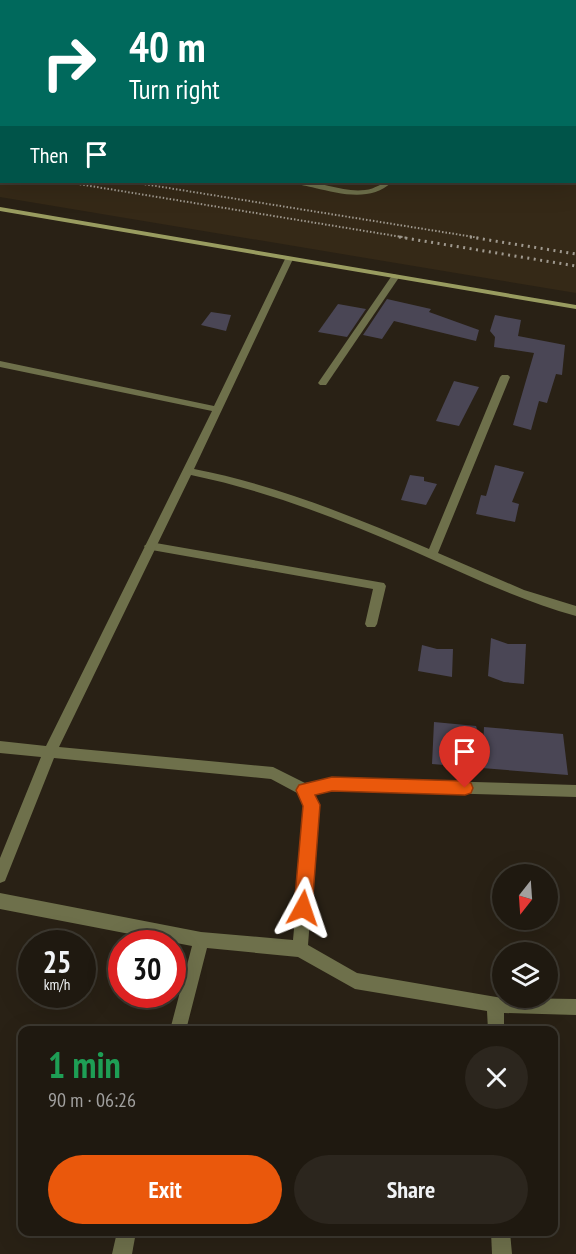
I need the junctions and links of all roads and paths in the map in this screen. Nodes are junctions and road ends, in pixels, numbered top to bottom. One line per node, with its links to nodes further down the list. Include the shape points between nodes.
1 (303, 183): 2 (street, via 364,192 380,190)
2 (388, 183)
3 (0, 209): 4 (main road)
4 (289, 259): 5 (main road); 10 (street)
5 (396, 276): 6 (main road); 9 (street)
6 (576, 307)
7 (0, 364): 10 (street)
8 (505, 377): 13 (street)
9 (323, 383)
10 (217, 409): 11 (street)
11 (188, 471): 12 (street); 13 (street, via 273,491)
12 (150, 546): 15 (street, via 380,586); 17 (street)
13 (432, 554): 14 (street, via 554,606)
14 (576, 611)
15 (371, 624)
16 (0, 747): 17 (street)
17 (50, 752): 18 (street, via 273,773); 20 (street)
18 (304, 790): 19 (street, via 332,784); 23 (street, via 312,805)
19 (576, 791)
20 (0, 876)
21 (0, 901): 22 (street)
22 (201, 940): 23 (street); 28 (street)
23 (300, 950): 24 (street, via 355,981)
24 (492, 1004)
25 (558, 1006): 26 (street)
26 (576, 1007)
27 (495, 1008): 29 (street)
28 (179, 1026)
29 (496, 1026)
30 (127, 1236): 32 (street)
31 (501, 1236): 33 (street)
32 (122, 1254)
33 (502, 1254)

